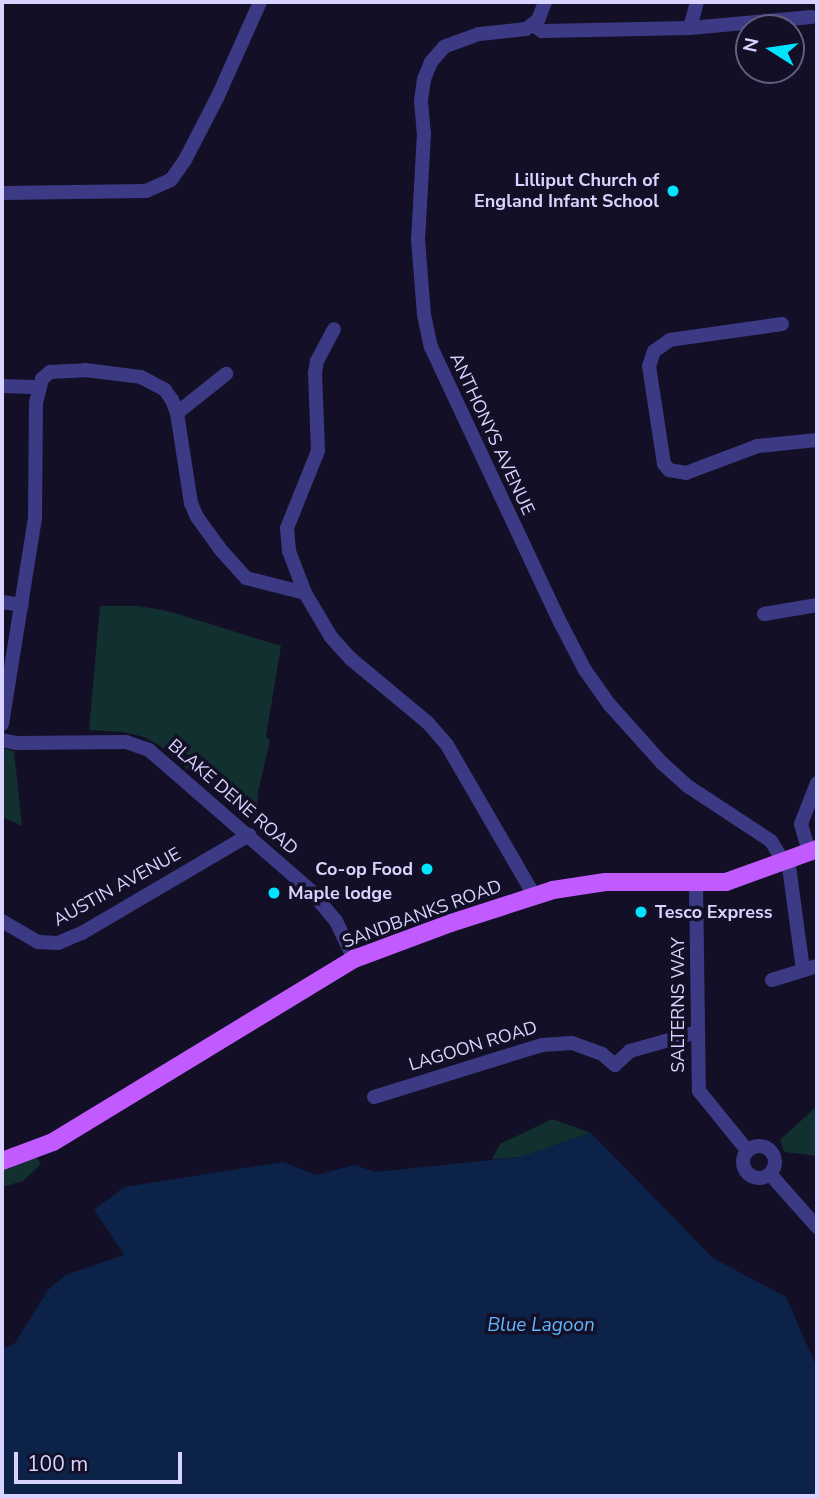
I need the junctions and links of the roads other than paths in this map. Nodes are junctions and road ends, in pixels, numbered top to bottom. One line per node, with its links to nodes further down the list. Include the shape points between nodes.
1 (260, 2): 7 (street, via 185,160 171,180 146,191)
2 (545, 2): 5 (street)
3 (696, 2): 6 (street)
4 (816, 17): 6 (street)
5 (533, 24): 6 (street, via 542,31); 25 (street, ANTHONYS AVENUE, via 519,31 479,34 452,43 436,54 424,79 418,239 431,347 585,670 662,763 689,787 771,841)
6 (690, 28)
7 (2, 193)
8 (782, 324): 14 (street, via 670,340 654,351 649,366 664,464 669,470 686,473 758,446)
9 (334, 329): 15 (street, via 315,373 318,451 287,528 289,551)
10 (226, 374): 13 (street)
11 (2, 386): 12 (street)
12 (40, 387): 13 (street, via 50,372 121,373 165,390); 18 (street, via 35,517)
13 (177, 413): 15 (street, via 185,479 197,517 246,578)
14 (817, 440)
15 (305, 593): 27 (street, via 338,644 428,723 447,746)
16 (2, 602): 18 (street)
17 (817, 605): 19 (street)
18 (22, 606): 20 (street)
19 (764, 614)
20 (2, 724)
21 (2, 740): 23 (street, BLAKE DENE ROAD, via 126,742 149,750)
22 (817, 783): 24 (street, via 801,824)
23 (249, 835): 28 (street, AUSTIN AVENUE, via 58,943 38,942); 29 (street, BLAKE DENE ROAD, via 324,904)
24 (813, 851): 25 (main road, SANDBANKS ROAD)
25 (786, 860): 26 (main road, SANDBANKS ROAD, via 736,879); 30 (street)
26 (696, 884): 27 (main road, SANDBANKS ROAD, via 605,882); 32 (street, SALTERNS WAY)
27 (534, 895): 29 (main road, SANDBANKS ROAD)
28 (2, 921)
29 (354, 959): 35 (main road, SANDBANKS ROAD, via 53,1142)
30 (810, 968): 31 (street)
31 (772, 980)
32 (697, 1032): 33 (street, LAGOON ROAD, via 630,1051 615,1065 602,1054 558,1041); 34 (street, SALTERNS WAY, via 699,1091)
33 (374, 1097)
34 (747, 1150): 36 (street, SALTERNS WAY, via 742,1161 748,1175); 36 (street, SALTERNS WAY, via 761,1146 771,1151 775,1163)
35 (2, 1161)
36 (770, 1174): 37 (street, SALTERNS WAY)
37 (817, 1227)

